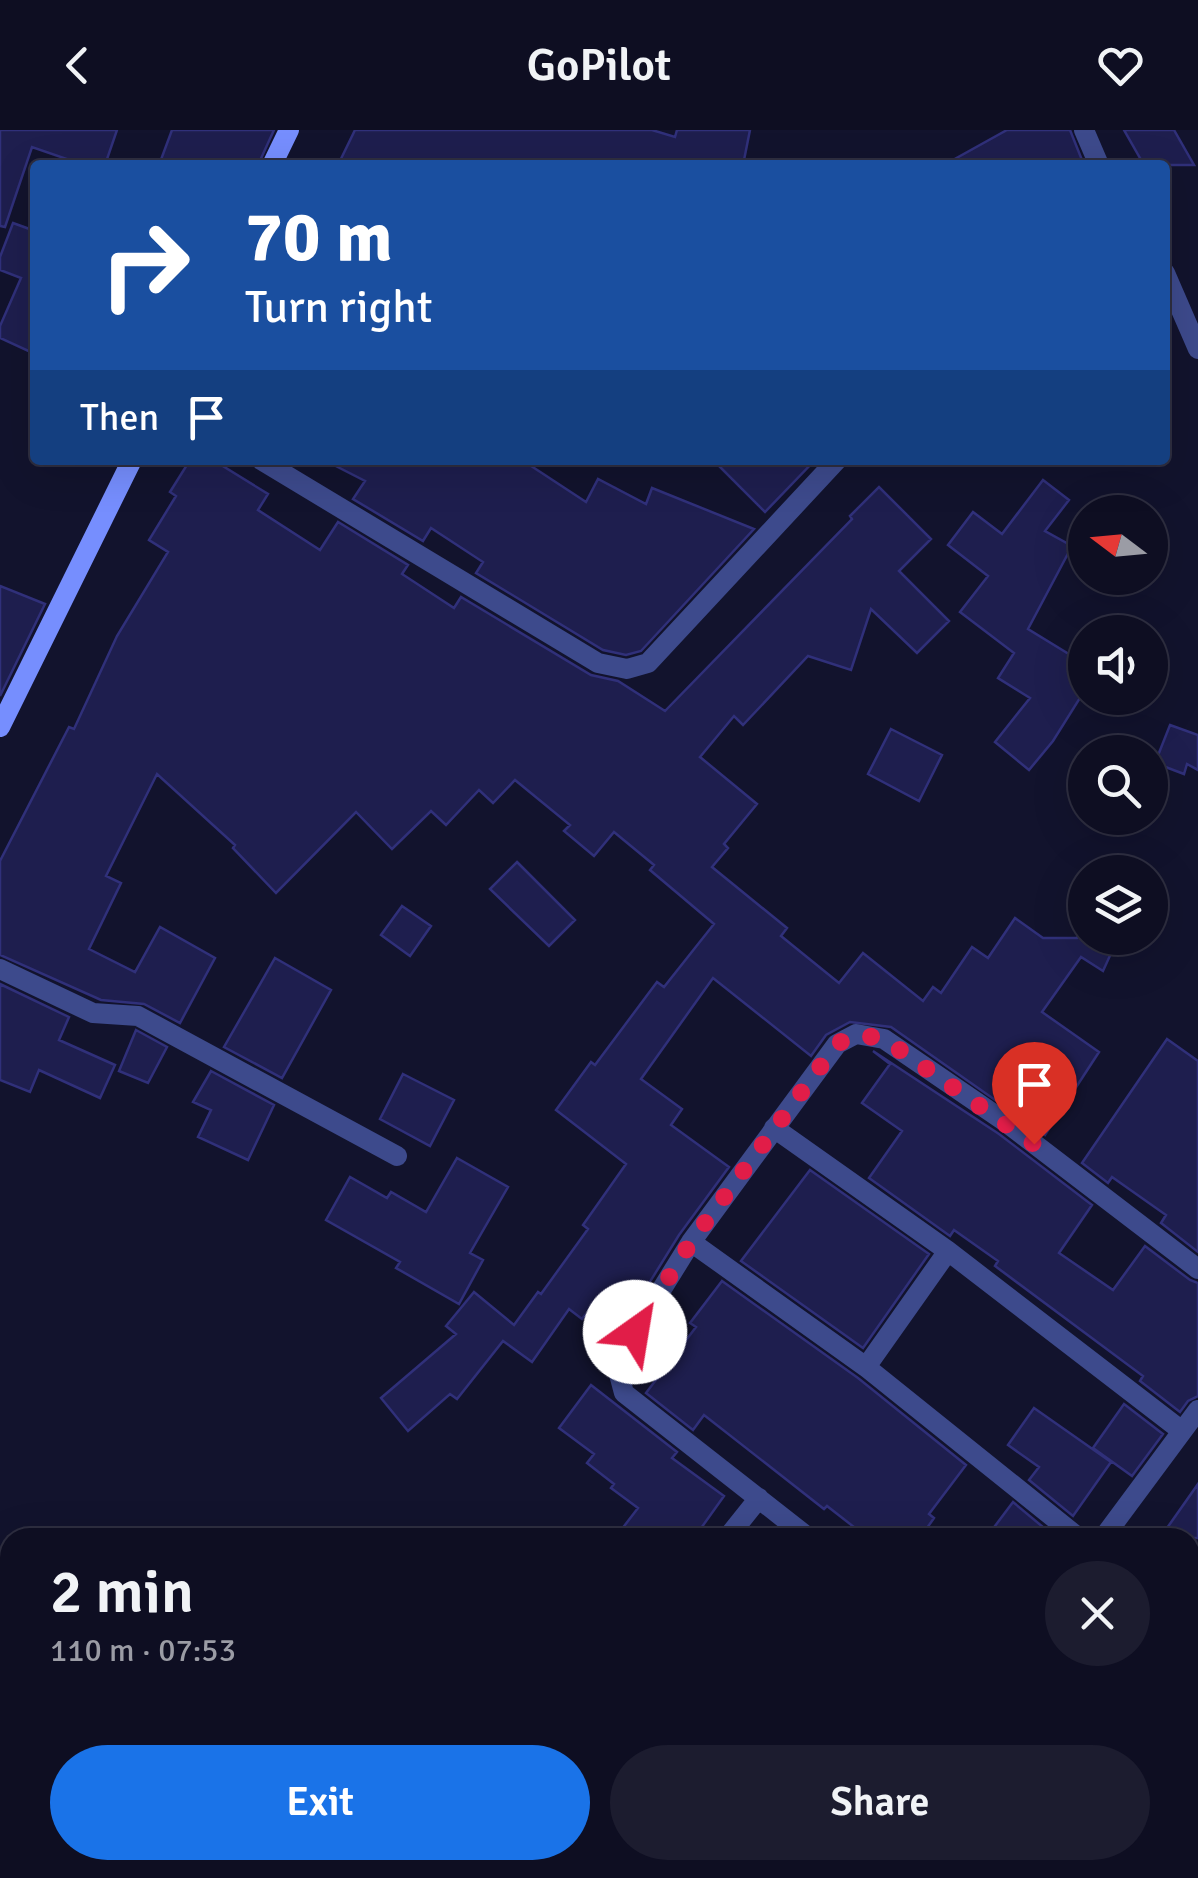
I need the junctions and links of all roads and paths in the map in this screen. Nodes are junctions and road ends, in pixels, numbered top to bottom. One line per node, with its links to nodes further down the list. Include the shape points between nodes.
1 (289, 130): 3 (street)
2 (1084, 130): 4 (street)
3 (274, 160)
4 (1097, 160)
5 (1170, 285): 6 (street)
6 (1198, 349)
7 (130, 465): 10 (street)
8 (269, 465): 9 (street, via 598,663 627,669 648,663)
9 (832, 465)
10 (0, 727)
11 (0, 969): 13 (street, via 93,1012 138,1016)
12 (774, 1128): 14 (street); 15 (street); 16 (street, via 837,1044 856,1034 884,1039 1007,1122)
13 (397, 1156)
14 (691, 1242): 17 (street); 20 (street, via 616,1362 624,1393)
15 (948, 1252): 17 (street); 19 (street)
16 (1198, 1269)
17 (866, 1367): 23 (street)
18 (1198, 1410): 19 (street)
19 (1182, 1431): 24 (street)
20 (758, 1498): 21 (street); 22 (street)
21 (735, 1528)
22 (796, 1528)
23 (1067, 1528)
24 (1109, 1528)

